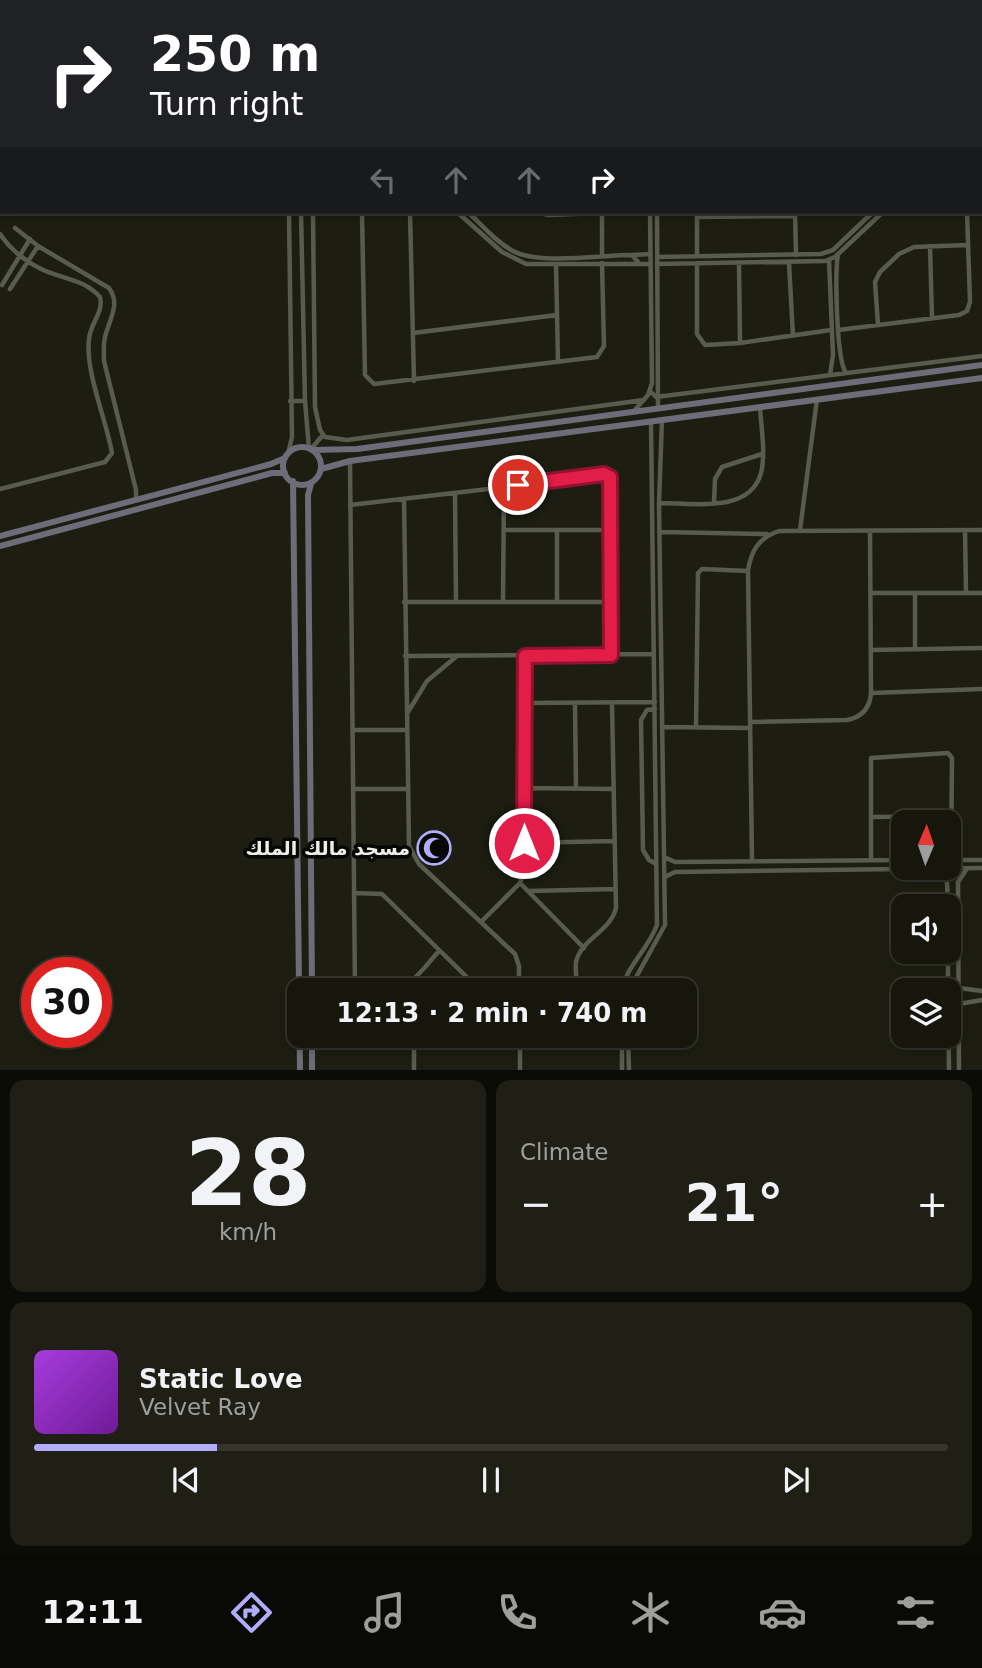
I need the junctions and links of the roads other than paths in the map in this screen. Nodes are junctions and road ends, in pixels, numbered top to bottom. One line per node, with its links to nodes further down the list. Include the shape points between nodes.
1 (289, 214): 69 (street)
2 (301, 214): 70 (street)
3 (313, 214): 76 (street, via 315,407)
4 (362, 214): 62 (street, via 365,374 377,385)
5 (410, 214): 51 (street)
6 (459, 214): 38 (street, via 513,259)
7 (470, 214): 28 (street, via 521,255)
8 (602, 214): 28 (street)
9 (650, 214): 23 (street)
10 (656, 214): 30 (street)
11 (697, 214): 12 (street); 29 (street)
12 (749, 214): 13 (street)
13 (795, 214): 26 (street)
14 (871, 214): 26 (street, via 830,252)
15 (881, 214): 24 (street)
16 (967, 214): 22 (street)
17 (15, 228): 19 (street)
18 (0, 234): 27 (street)
19 (30, 239): 20 (street); 27 (street)
20 (38, 246): 32 (street); 93 (street, via 114,295 104,361)
21 (930, 246): 22 (street); 47 (street); 48 (street, via 906,249 878,275 874,290)
22 (968, 246): 47 (street, via 968,309)
23 (650, 254): 25 (street); 39 (street)
24 (838, 254): 31 (street); 43 (street)
25 (632, 255): 28 (street); 35 (street)
26 (796, 255): 29 (street)
27 (20, 256): 32 (street); 41 (street)
28 (602, 256)
29 (697, 256): 30 (street)
30 (657, 257): 40 (street)
31 (829, 260): 33 (street); 43 (street)
32 (28, 261): 42 (street); 90 (street, via 71,278 100,297 88,350 112,453 105,462)
33 (789, 262): 37 (street); 52 (street)
34 (603, 263): 35 (street); 38 (street); 55 (street, via 602,353)
35 (639, 263): 39 (street)
36 (697, 263): 37 (street); 40 (street); 53 (street, via 698,338 709,346)
37 (739, 263): 53 (street)
38 (556, 264): 46 (street)
39 (650, 264): 44 (street)
40 (657, 264): 45 (street)
41 (2, 285)
42 (10, 289)
43 (834, 294): 49 (street); 50 (street)
44 (651, 309): 45 (street); 64 (street)
45 (657, 309): 65 (street)
46 (557, 316): 51 (street); 55 (street)
47 (932, 318): 48 (street)
48 (878, 325): 50 (street)
49 (831, 330): 52 (street); 56 (street)
50 (838, 330): 57 (street)
51 (413, 333): 62 (street)
52 (793, 336): 53 (street)
53 (740, 343)
54 (982, 356): 59 (street)
55 (558, 362): 62 (street)
56 (832, 363): 57 (street); 60 (street)
57 (840, 363): 59 (street)
58 (982, 365): 63 (street)
59 (846, 373): 60 (street)
60 (830, 375): 65 (street)
61 (982, 378): 66 (street)
62 (414, 381)
63 (808, 388): 67 (street); 72 (street)
64 (650, 391): 65 (street); 68 (street)
65 (658, 397): 72 (street)
66 (817, 398): 67 (street); 101 (street)
67 (808, 399): 71 (street)
68 (645, 400): 73 (street); 76 (street, via 347,440)
69 (290, 401): 70 (street); 81 (street, via 292,437)
70 (305, 401): 77 (street)
71 (760, 406): 74 (street); 80 (street)
72 (658, 408): 73 (street)
73 (633, 412): 77 (street, via 357,449)
74 (662, 419): 75 (street); 79 (street)
75 (651, 420): 78 (street); 82 (street)
76 (323, 435): 77 (street)
77 (310, 449): 81 (street, via 298,448); 83 (street, via 320,458)
78 (653, 449): 79 (street); 123 (street)
79 (660, 449): 95 (street)
80 (762, 454): 94 (street, via 722,467 715,480); 94 (street, via 762,471 751,491 732,502)
81 (287, 456): 84 (street); 85 (street)
82 (350, 461): 83 (street); 96 (street)
83 (321, 469): 88 (street)
84 (247, 471): 86 (street); 93 (street)
85 (285, 473): 86 (street); 87 (street)
86 (250, 479): 105 (street)
87 (293, 481): 88 (street); 171 (street)
88 (311, 484): 172 (street)
89 (504, 487): 91 (street); 98 (street); 100 (street, via 606,474 610,477)
90 (0, 489)
91 (455, 493): 92 (street); 116 (street)
92 (404, 499): 96 (street); 115 (street)
93 (136, 500): 97 (street)
94 (714, 502): 95 (street)
95 (659, 503): 106 (street)
96 (350, 505): 139 (street)
97 (49, 523): 105 (street); 108 (street)
98 (504, 530): 99 (street); 117 (street)
99 (557, 530): 100 (street); 118 (street)
100 (610, 530): 119 (street)
101 (800, 530): 104 (street); 107 (street)
102 (965, 530): 103 (street); 104 (street); 113 (street)
103 (982, 530)
104 (870, 531): 111 (street)
105 (51, 532): 109 (street)
106 (659, 532): 107 (street); 137 (street)
107 (769, 534): 110 (street, via 753,549)
108 (0, 536)
109 (0, 545)
110 (748, 571): 136 (street); 138 (street, via 702,569 698,573)
111 (871, 593): 112 (street); 122 (street)
112 (915, 593): 113 (street); 121 (street)
113 (966, 593): 114 (street)
114 (982, 593)
115 (404, 602): 116 (street); 125 (street)
116 (456, 602): 117 (street)
117 (503, 602): 118 (street)
118 (557, 602): 119 (street)
119 (611, 602): 124 (street)
120 (982, 648): 121 (street)
121 (915, 649): 122 (street)
122 (871, 650): 129 (street)
123 (654, 654): 124 (street); 130 (street)
124 (611, 655): 127 (street)
125 (405, 656): 126 (street); 135 (street)
126 (457, 656): 127 (street); 135 (street, via 427,681)
127 (525, 656): 131 (street)
128 (982, 689): 129 (street)
129 (871, 693): 136 (street, via 867,708 851,719)
130 (655, 702): 133 (street); 134 (street)
131 (524, 703): 132 (street); 143 (street)
132 (575, 703): 133 (street); 146 (street)
133 (612, 703): 147 (street)
134 (655, 709): 141 (street); 159 (street, via 647,710 641,720 642,850)
135 (407, 715): 140 (street)
136 (750, 725): 138 (street); 158 (street)
137 (662, 727): 138 (street); 142 (street)
138 (696, 727)
139 (353, 730): 140 (street); 144 (street)
140 (407, 730): 145 (street)
141 (655, 748): 142 (street); 159 (street)
142 (662, 748): 153 (street)
143 (524, 788): 146 (street); 152 (street)
144 (354, 789): 145 (street); 168 (street)
145 (408, 789): 170 (street, via 411,853)
146 (576, 789): 147 (street)
147 (613, 789): 151 (street)
148 (951, 810): 149 (street, via 952,758 948,753 876,755 871,758)
149 (871, 817): 150 (street); 154 (street)
150 (891, 817)
151 (614, 841): 152 (street); 166 (street)
152 (524, 843): 165 (street)
153 (664, 858): 158 (street, via 674,862); 164 (street)
154 (871, 860): 155 (street); 158 (street)
155 (891, 860)
156 (961, 860): 157 (street)
157 (982, 860)
158 (752, 861)
159 (656, 864): 181 (street, via 657,925)
160 (982, 868): 162 (street)
161 (961, 869): 162 (street)
162 (969, 869): 169 (street, via 961,873)
163 (891, 870): 164 (street, via 675,872)
164 (665, 877): 182 (street, via 665,925)
165 (520, 883): 167 (street); 170 (street)
166 (615, 889): 167 (street); 173 (street, via 614,917)
167 (527, 891): 173 (street)
168 (354, 893): 174 (street, via 382,894); 176 (street)
169 (958, 894)
170 (481, 922): 179 (street, via 515,954)
171 (298, 940): 172 (street); 196 (street)
172 (312, 940): 175 (street)
173 (584, 948): 180 (street, via 576,961)
174 (439, 951): 177 (street); 178 (street)
175 (312, 978)
176 (355, 978)
177 (413, 978)
178 (467, 978)
179 (519, 978)
180 (577, 978)
181 (626, 978)
182 (636, 978)
183 (961, 988): 184 (street)
184 (973, 991): 185 (street); 186 (street)
185 (982, 991)
186 (973, 1000): 187 (street); 188 (street)
187 (982, 1000)
188 (961, 1003)
189 (312, 1048): 197 (street)
190 (414, 1048): 198 (street)
191 (520, 1048): 199 (street)
192 (622, 1048): 200 (street)
193 (628, 1048): 201 (street)
194 (949, 1048): 202 (street)
195 (959, 1048): 203 (street)
196 (300, 1069)
197 (312, 1069)
198 (414, 1069)
199 (520, 1069)
200 (622, 1069)
201 (629, 1069)
202 (949, 1069)
203 (959, 1069)

